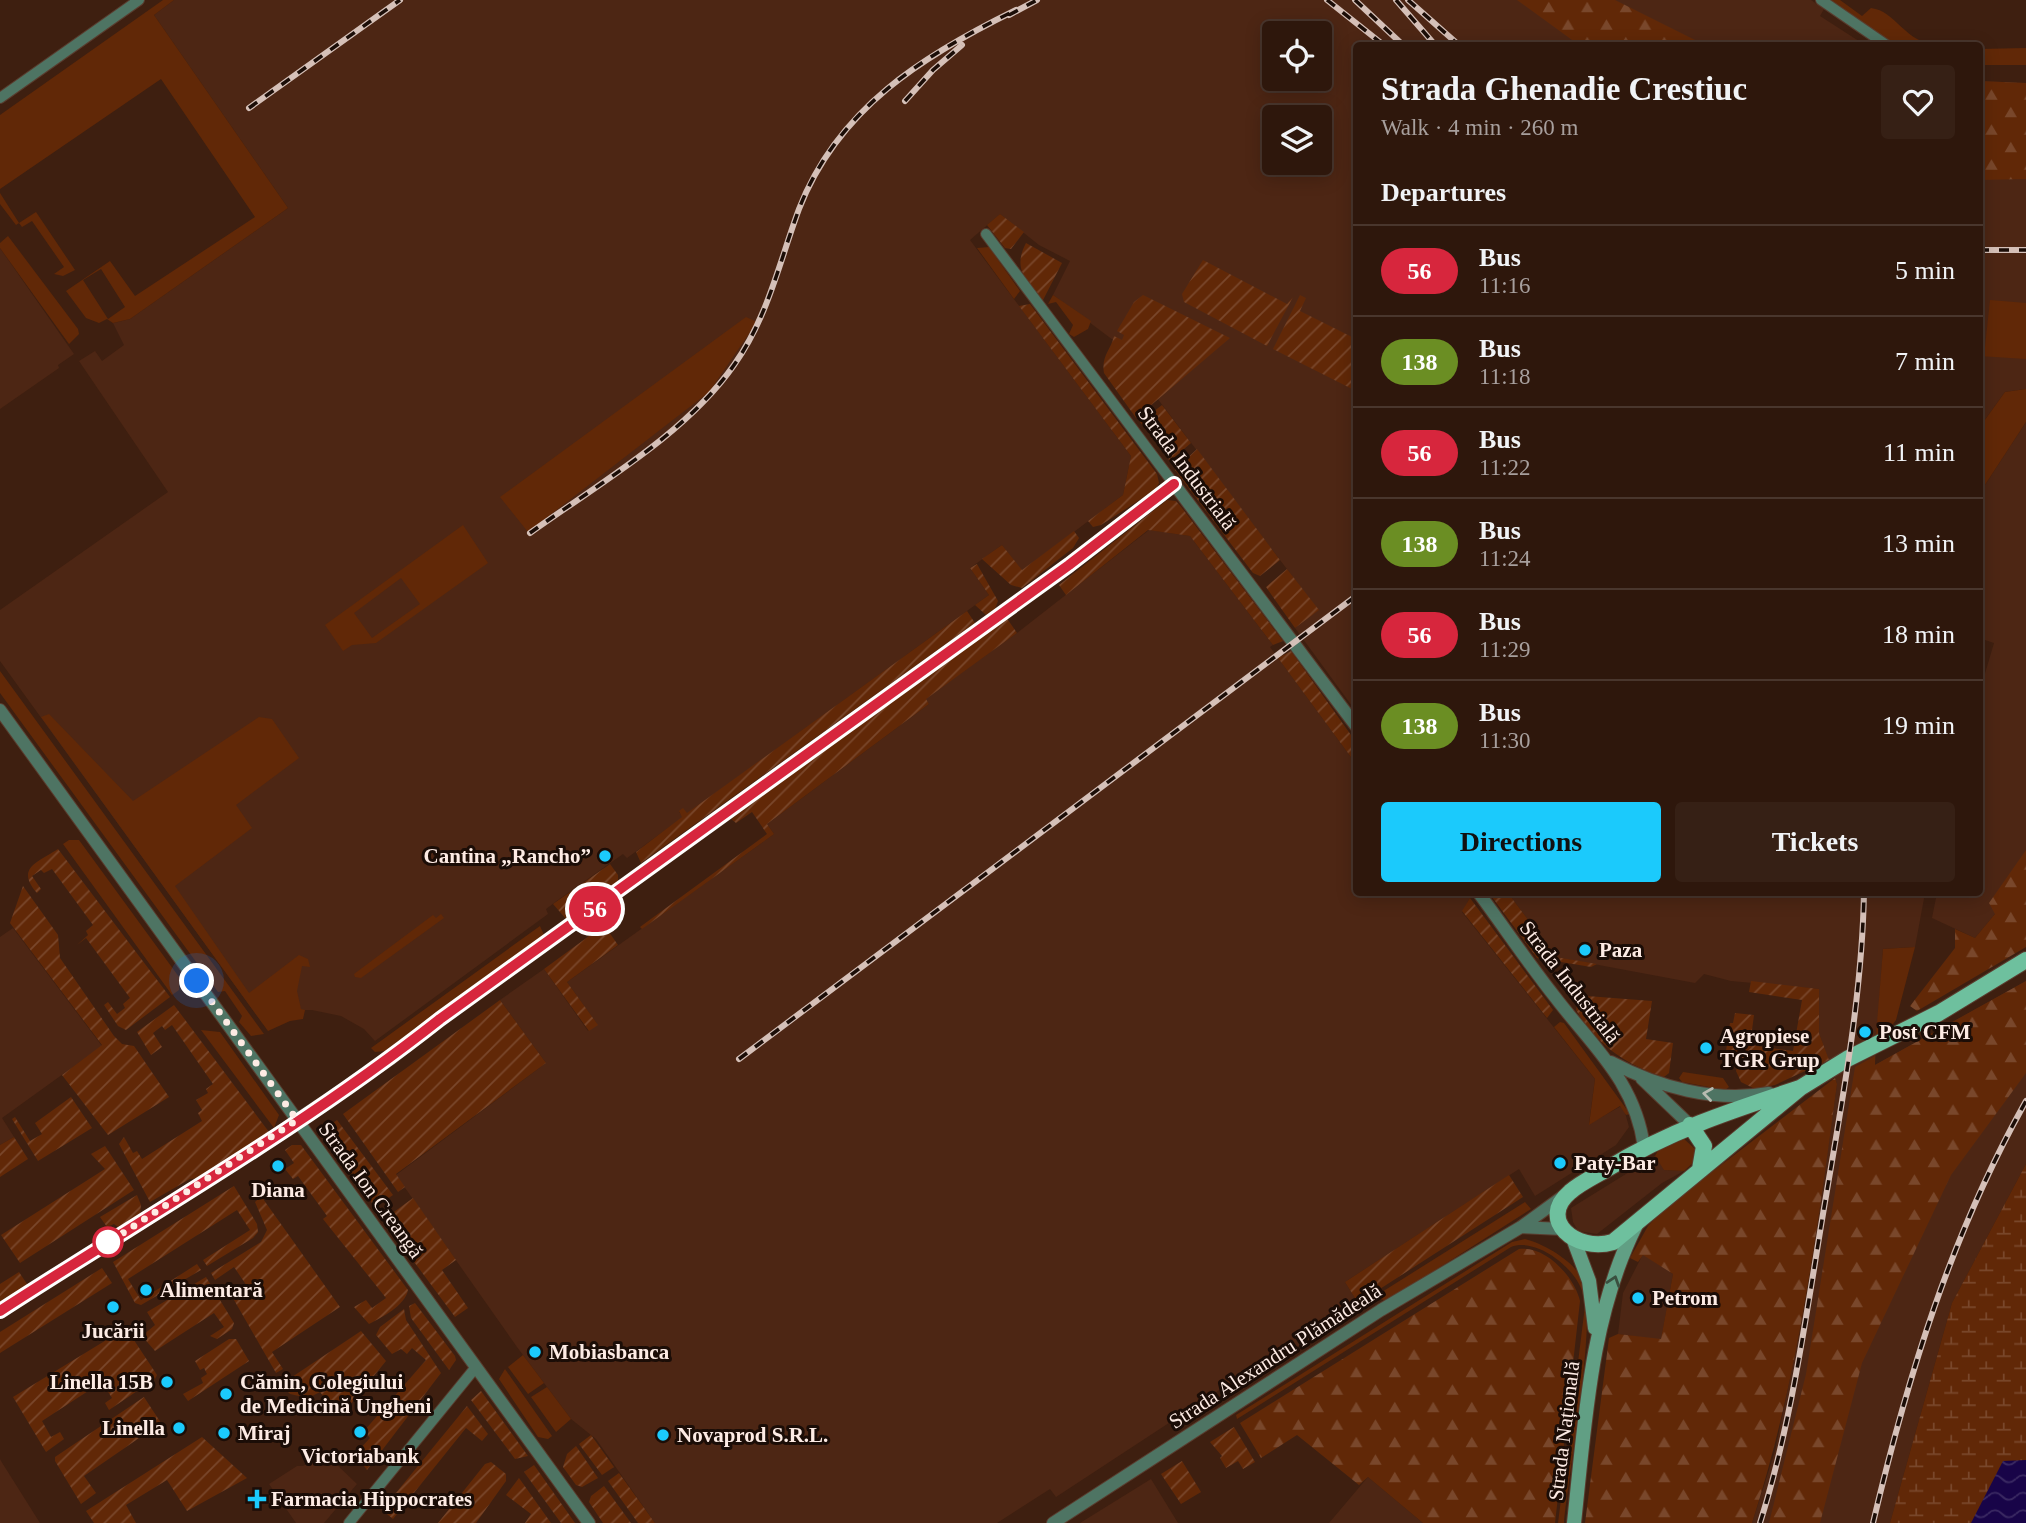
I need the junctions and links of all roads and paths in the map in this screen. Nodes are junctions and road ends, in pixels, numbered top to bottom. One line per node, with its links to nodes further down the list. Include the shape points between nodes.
1 (139, 0): 4 (street)
2 (1821, 0): 3 (street)
3 (1882, 42)
4 (0, 98)
5 (986, 234): 6 (street, Strada Industrială)
6 (1174, 484): 8 (street, Strada Industrială); 14 (street, via 390,1059)
7 (0, 710): 14 (street, Strada Ion Creangă)
8 (1353, 722)
9 (1481, 896): 11 (street, Strada Industrială)
10 (2026, 960): 13 (main road, Strada Națională)
11 (1607, 1061): 12 (street, Strada Industrială); 16 (street, Strada Industrială, via 1635,1105)
12 (1640, 1077): 13 (street, Strada Industrială, one-way to 12, via 1757,1096 1718,1095); 15 (street, Strada Industrială)
13 (1800, 1088): 15 (main road, Strada Națională); 17 (main road, Strada Națională)
14 (297, 1120): 22 (street); 24 (street, Strada Ion Creangă)
15 (1690, 1125): 16 (main road, Strada Națională); 17 (main road, via 1704,1146)
16 (1644, 1147): 18 (main road, Strada Națională)
17 (1700, 1169): 19 (main road, Strada Națională)
18 (1568, 1192): 20 (street, Strada Alexandru Plămădeală); 21 (main road, Strada Națională, via 1560,1212)
19 (1637, 1221): 21 (main road, Strada Națională, via 1613,1242 1597,1245); 23 (main road, Strada Națională, one-way to 19)
20 (1521, 1227): 21 (street); 27 (street, Strada Alexandru Plămădeală, via 1381,1310)
21 (1568, 1235): 23 (main road, Strada Națională, via 1589,1281)
22 (0, 1311)
23 (1595, 1344): 28 (main road, Strada Națională)
24 (476, 1367): 25 (street); 26 (street, Strada Ion Creangă)
25 (349, 1523)
26 (589, 1523)
27 (1053, 1523)
28 (1574, 1523)

